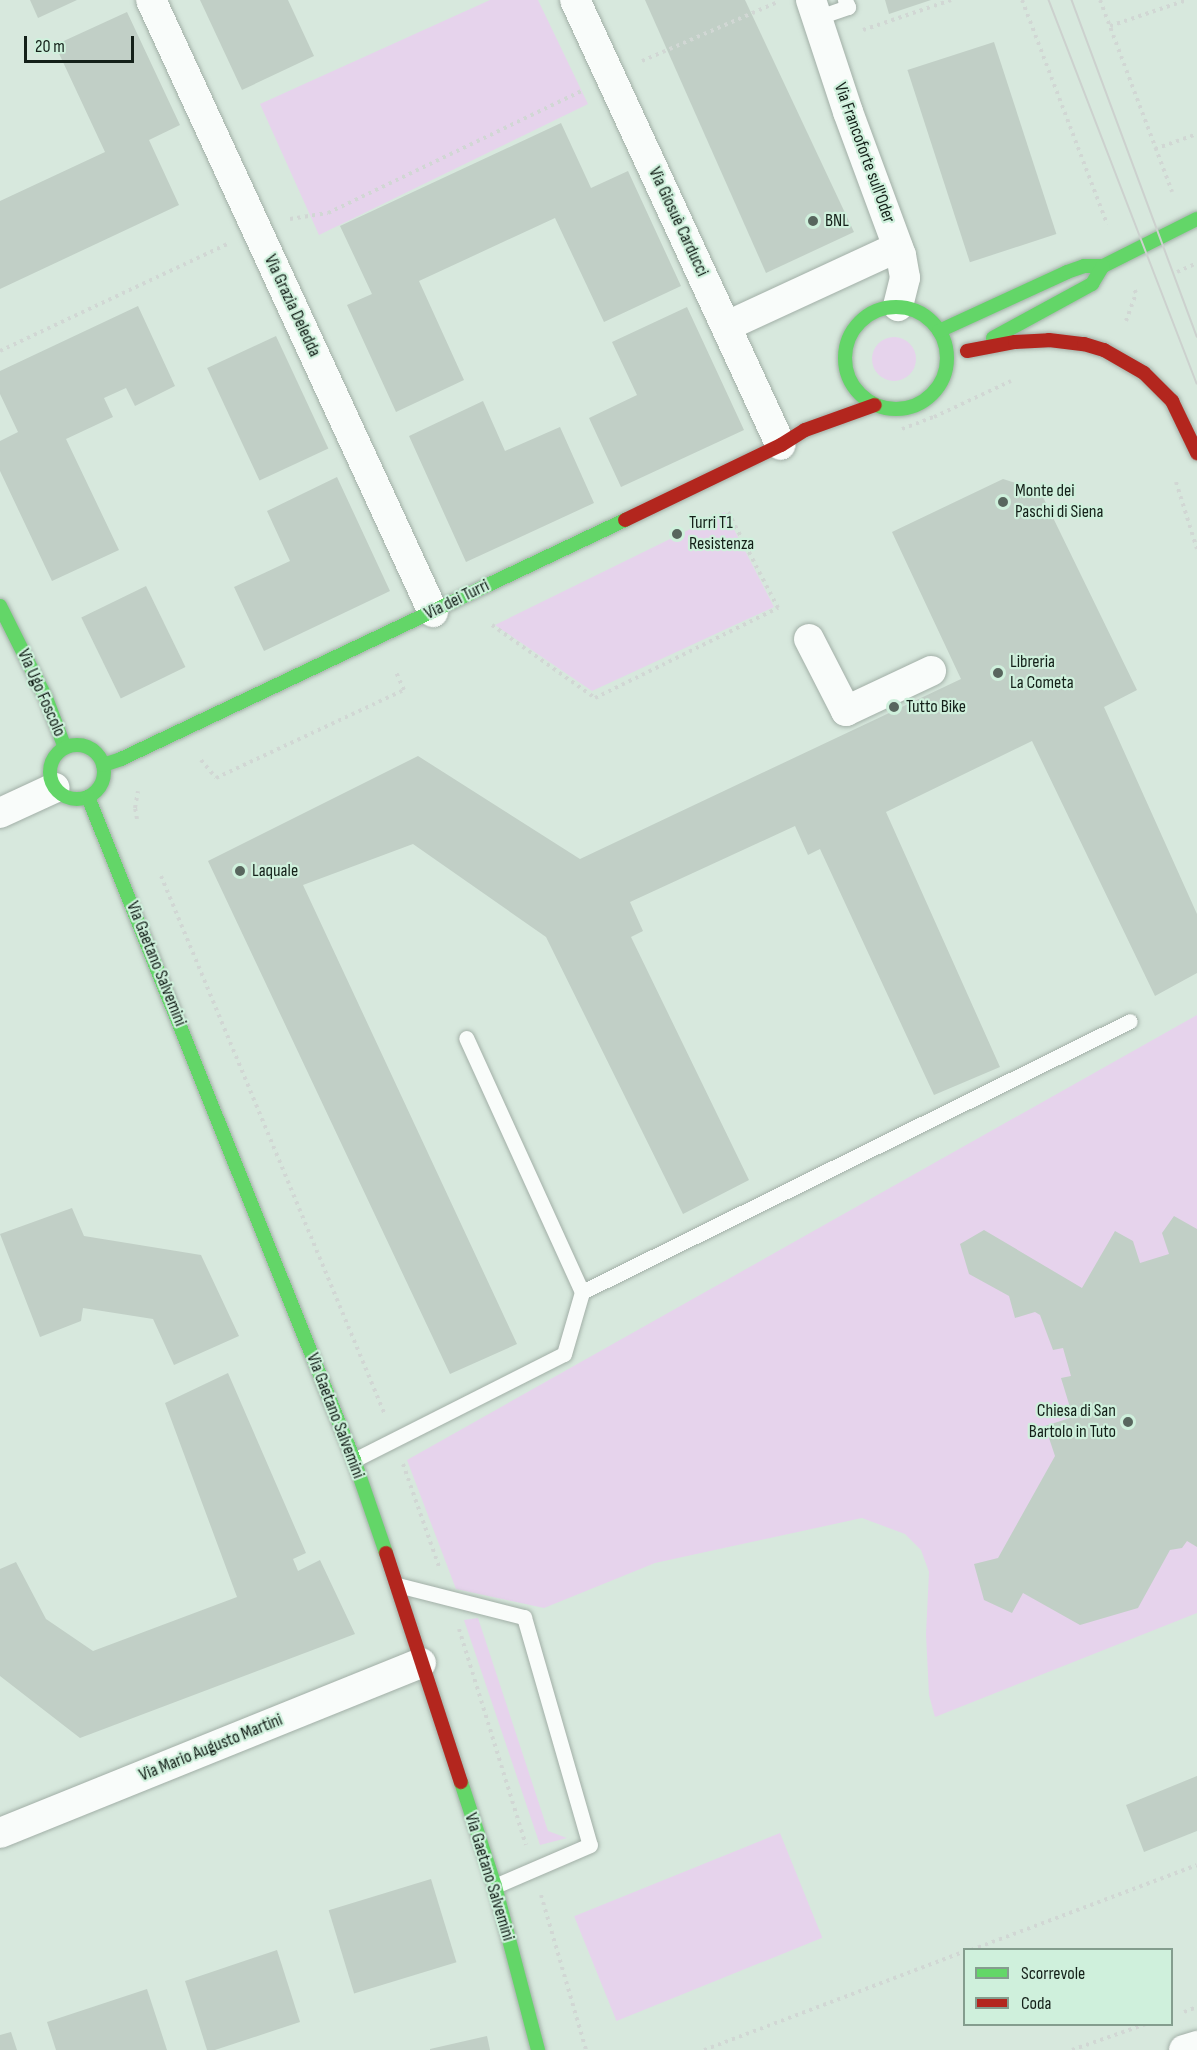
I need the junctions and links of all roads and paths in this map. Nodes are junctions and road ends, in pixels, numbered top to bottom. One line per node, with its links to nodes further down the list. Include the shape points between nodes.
1 (151, 0): 15 (street, Via Grazia Deledda)
2 (575, 0): 11 (street, Via Giosuè Carducci)
3 (782, 0): 11 (path)
4 (846, 0): 9 (lane, via 848,7)
5 (951, 0): 9 (path)
6 (1022, 0): 17 (path)
7 (1100, 0): 10 (path)
8 (1187, 0): 10 (path)
9 (817, 20): 16 (street, Via Francoforte sull'Oder)
10 (1110, 26): 13 (path)
11 (610, 75): 15 (path, via 328,213 286,219); 20 (street, Via Giosuè Carducci)
12 (1197, 134): 13 (path)
13 (1155, 149): 14 (path)
14 (1191, 222): 17 (street)
15 (257, 230): 22 (path); 41 (street, Via Grazia Deledda)
16 (898, 247): 19 (street, Via Francoforte sull'Oder, via 905,278); 20 (street)
17 (1120, 257): 18 (street); 24 (path, via 1136,293)
18 (1103, 266): 21 (street, via 1084,266 1067,272); 23 (street, via 1092,284)
19 (898, 306): 21 (street, via 927,317); 26 (street, via 878,310 856,326 845,351)
20 (727, 326): 33 (street, Via Giosuè Carducci)
21 (939, 331): 25 (street, via 946,347)
22 (0, 351)
23 (967, 351): 24 (street, via 1049,340 1084,344); 25 (street)
24 (1115, 355): 34 (street, via 1144,373 1172,401)
25 (947, 364): 29 (street, Via dei Turri, via 937,388 922,402 900,409)
26 (847, 374): 28 (street); 29 (street, via 858,393)
27 (1013, 381): 32 (path)
28 (837, 388)
29 (875, 405): 31 (street, Via dei Turri)
30 (820, 412): 31 (street, Via dei Turri)
31 (808, 429): 33 (street, Via dei Turri)
32 (898, 430)
33 (781, 444): 41 (street, Via dei Turri)
34 (1197, 453)
35 (1174, 476): 39 (path)
36 (736, 504): 37 (path)
37 (726, 509): 38 (path); 43 (path, via 778,608 595,698)
38 (716, 514)
39 (1197, 549)
40 (0, 606): 48 (street, Via Ugo Foscolo, via 46,698)
41 (433, 612): 50 (street, Via dei Turri)
42 (502, 620): 43 (path)
43 (492, 625): 44 (path)
44 (482, 630)
45 (809, 639): 47 (street, via 846,711)
46 (404, 666): 49 (path, via 395,670 404,690 216,778)
47 (931, 671)
48 (65, 748): 50 (street, via 88,748); 51 (street, via 56,754 50,766)
49 (194, 753)
50 (103, 765): 52 (street, via 102,784)
51 (54, 788): 52 (street, via 70,799); 53 (street)
52 (88, 797): 57 (street, Via Gaetano Salvemini)
53 (0, 813)
54 (1130, 1021): 56 (lane)
55 (466, 1038): 56 (lane)
56 (582, 1292): 57 (lane, via 564,1354)
57 (354, 1460): 58 (street, Via Gaetano Salvemini)
58 (398, 1585): 59 (street, Via Gaetano Salvemini); 62 (lane, via 524,1617 590,1845)
59 (421, 1663): 60 (street, Via Mario Augusto Martini); 62 (street, Via Gaetano Salvemini)
60 (0, 1833)
61 (1197, 1865): 63 (path)
62 (495, 1886): 67 (street, Via Gaetano Salvemini)
63 (976, 1948)
64 (963, 1952): 68 (path)
65 (1143, 2026): 69 (path)
66 (1197, 2046): 70 (street)
67 (538, 2050)
68 (704, 2050)
69 (1072, 2050)
70 (1184, 2050)

